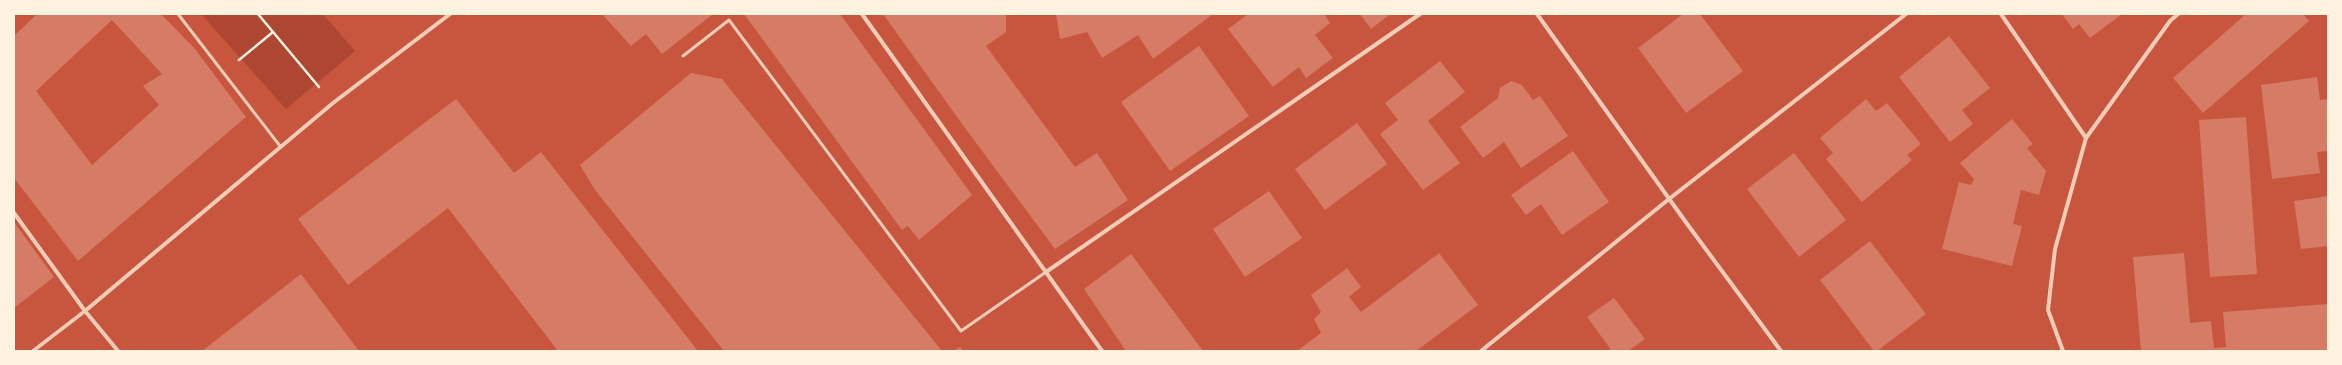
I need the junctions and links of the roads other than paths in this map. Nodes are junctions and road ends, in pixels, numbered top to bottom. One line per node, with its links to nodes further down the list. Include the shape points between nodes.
1 (178, 14): 11 (lane)
2 (450, 14): 11 (street)
3 (862, 14): 14 (street)
4 (1420, 14): 14 (street)
5 (1537, 14): 12 (street)
6 (1906, 14): 12 (street)
7 (2001, 14): 10 (street)
8 (2178, 14): 10 (street, via 2170,21)
9 (683, 56): 14 (lane, via 729,20 962,331)
10 (2086, 138): 21 (street, via 2055,249 2048,310)
11 (280, 146): 15 (street)
12 (1669, 199): 19 (street); 20 (street)
13 (14, 213): 15 (street)
14 (1046, 272): 18 (street)
15 (85, 311): 16 (street); 17 (street)
16 (33, 351)
17 (118, 351)
18 (1102, 351)
19 (1481, 351)
20 (1781, 351)
21 (2063, 351)

